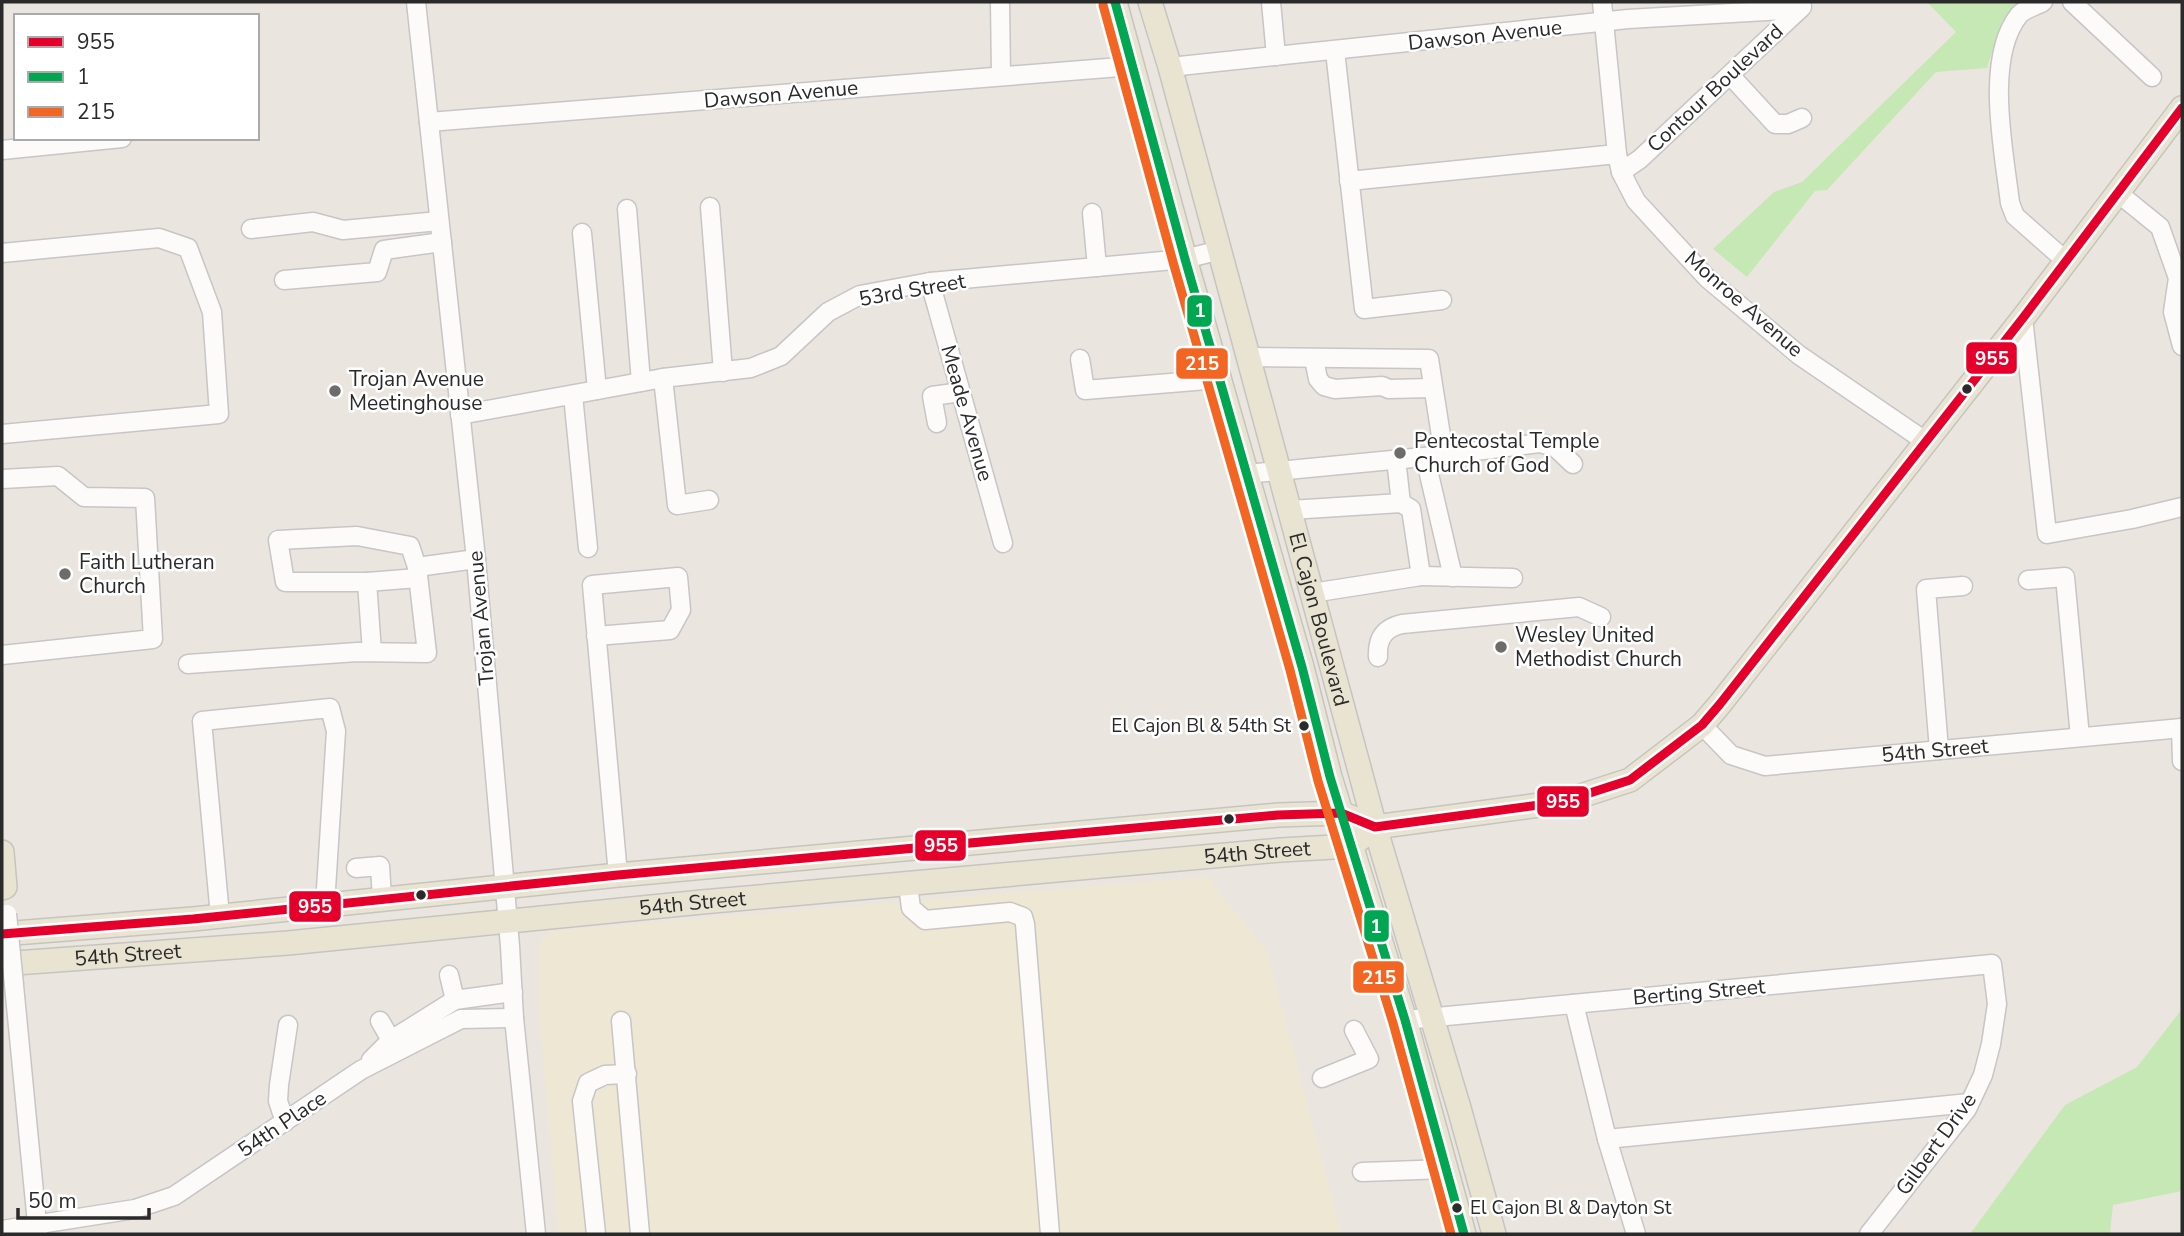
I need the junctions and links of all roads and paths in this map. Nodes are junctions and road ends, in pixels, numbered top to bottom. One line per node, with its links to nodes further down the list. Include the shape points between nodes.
1 (416, 2): 20 (street, Trojan Avenue)
2 (1000, 2): 16 (street)
3 (1115, 2): 13 (main road, El Cajon Boulevard)
4 (1150, 2): 14 (main road, El Cajon Boulevard)
5 (1271, 2): 12 (street)
6 (1602, 2): 10 (street, Monroe Avenue)
7 (2043, 2): 37 (street, via 2020,14 2009,34 2002,55 2000,106 2015,216)
8 (2072, 2): 17 (street)
9 (1804, 5): 10 (street, Dawson Avenue); 15 (street, Contour Boulevard)
10 (1604, 22): 11 (street, Dawson Avenue); 23 (street, Monroe Avenue)
11 (1335, 51): 12 (street, Dawson Avenue); 25 (street)
12 (1276, 56): 14 (street, Dawson Avenue)
13 (1133, 66): 16 (street, Dawson Avenue); 36 (main road, El Cajon Boulevard)
14 (1170, 67): 34 (main road, El Cajon Boulevard)
15 (1730, 75): 19 (street, via 1775,124); 24 (street, Contour Boulevard)
16 (1002, 76): 20 (street, Dawson Avenue)
17 (2152, 77)
18 (2182, 108): 26 (main road, 54th Street)
19 (1802, 118)
20 (429, 122): 30 (street, Trojan Avenue)
21 (102, 140): 22 (street)
22 (2, 150)
23 (1617, 153): 24 (street, Monroe Avenue); 25 (street)
24 (1621, 172): 58 (street, Monroe Avenue, via 1636,201 1707,278 1799,355)
25 (1349, 181): 41 (street, via 1364,309)
26 (2118, 193): 37 (main road, 54th Street); 43 (street, via 2160,228 2178,278 2173,312)
27 (710, 207): 47 (street)
28 (627, 209): 50 (street)
29 (1092, 213): 38 (street)
30 (439, 221): 31 (street, via 342,230 313,222); 33 (street, Trojan Avenue)
31 (251, 229)
32 (582, 233): 52 (street)
33 (442, 242): 39 (street, via 384,250 377,272); 55 (street, Trojan Avenue)
34 (1220, 250): 36 (street, 53rd Street); 44 (main road, El Cajon Boulevard)
35 (2, 253): 57 (street, via 159,238 188,248 212,312 219,414)
36 (1185, 258): 38 (street, 53rd Street); 49 (main road, El Cajon Boulevard)
37 (2066, 261): 42 (main road, 54th Street)
38 (1097, 267): 40 (street, 53rd Street)
39 (284, 280)
40 (930, 282): 47 (street, 53rd Street, via 860,295 828,312 781,356 751,368); 53 (street, Meade Avenue)
41 (1442, 300)
42 (2023, 318): 58 (main road, 54th Street); 68 (street, via 2047,534)
43 (2182, 346)
44 (1248, 357): 46 (street); 63 (main road, El Cajon Boulevard)
45 (1080, 359): 49 (street, via 1085,390)
46 (1314, 359): 51 (street, via 1318,379 1335,389); 51 (street, via 1429,359)
47 (723, 372): 48 (street, 53rd Street)
48 (663, 378): 50 (street, 53rd Street); 66 (street, via 677,505)
49 (1219, 379): 64 (main road, El Cajon Boulevard)
50 (641, 382): 52 (street, 53rd Street)
51 (1433, 388): 59 (street)
52 (597, 390): 54 (street, 53rd Street)
53 (961, 392): 56 (street, via 932,396); 70 (street, Meade Avenue)
54 (573, 395): 55 (street, 53rd Street); 71 (street)
55 (460, 415): 72 (street, Trojan Avenue)
56 (937, 424)
57 (2, 434)
58 (1926, 441): 87 (main road, 54th Street)
59 (1444, 455): 60 (street); 62 (street, via 1540,443 1555,447)
60 (1425, 457): 61 (street); 75 (street)
61 (1396, 459): 63 (street); 67 (street)
62 (1573, 464)
63 (1279, 470): 64 (street); 69 (main road, El Cajon Boulevard)
64 (1246, 474): 92 (main road, El Cajon Boulevard)
65 (2, 479): 84 (street, via 58,476 84,497 145,498 153,639)
66 (709, 500)
67 (1401, 503): 69 (street); 74 (street, via 1411,509)
68 (2182, 507)
69 (1290, 510): 80 (main road, El Cajon Boulevard)
70 (1003, 543)
71 (588, 548)
72 (476, 559): 73 (street); 99 (street, Trojan Avenue)
73 (418, 573): 78 (street); 78 (street, via 410,546 357,536 278,540 285,582); 83 (street, via 427,653)
74 (1421, 576): 75 (street); 80 (street)
75 (1453, 577): 76 (street)
76 (1513, 578)
77 (2028, 580): 89 (street, via 2065,577)
78 (367, 582): 83 (street)
79 (1963, 586): 90 (street, via 1927,589)
80 (1312, 593): 93 (main road, El Cajon Boulevard)
81 (1601, 617): 85 (street, via 1579,607 1402,624 1384,633 1378,642)
82 (596, 636): 82 (street, via 592,585 678,578 681,610 670,630); 97 (street)
83 (372, 652): 86 (street)
84 (2, 655)
85 (1378, 657)
86 (188, 664)
87 (1702, 725): 90 (street, 54th Street, via 1731,755 1765,766); 93 (main road, 54th Street, via 1630,780 1562,802)
88 (2181, 728): 89 (street, 54th Street); 91 (street)
89 (2080, 737): 90 (street, 54th Street)
90 (1939, 750)
91 (2182, 761)
92 (1341, 813): 93 (main road, 54th Street); 94 (main road, El Cajon Boulevard); 97 (main road, 54th Street)
93 (1375, 827): 94 (main road); 114 (main road, El Cajon Boulevard)
94 (1351, 846): 98 (main road, 54th Street); 113 (main road, El Cajon Boulevard)
95 (2, 852): 100 (main road)
96 (356, 868): 101 (street, via 380,866)
97 (618, 875): 99 (main road, 54th Street)
98 (908, 885): 104 (main road, 54th Street); 133 (street, via 911,908 925,920 1010,912 1023,917)
99 (505, 887): 101 (main road, 54th Street); 104 (street, Trojan Avenue)
100 (3, 888): 105 (street)
101 (382, 899): 102 (main road, 54th Street)
102 (325, 905): 103 (main road, 54th Street); 103 (street, via 336,731 330,708 202,721)
103 (220, 916): 105 (main road, 54th Street)
104 (508, 922): 106 (main road, 54th Street); 109 (street, Trojan Avenue)
105 (5, 924): 129 (street, bridge)
106 (2, 964)
107 (1992, 964): 111 (street, Berting Street); 123 (street, Gilbert Drive, via 1997,1004 1991,1044)
108 (449, 975): 110 (street)
109 (513, 992): 110 (street, 54th Place); 112 (street, Trojan Avenue)
110 (455, 1000): 119 (street, 54th Place)
111 (1574, 1004): 114 (street, Berting Street); 125 (street)
112 (514, 1018): 120 (street, 54th Place, via 461,1019); 130 (street, Trojan Avenue)
113 (1405, 1020): 114 (street, Berting Street); 126 (main road, El Cajon Boulevard)
114 (1431, 1020): 135 (main road, El Cajon Boulevard)
115 (380, 1021): 119 (street)
116 (621, 1021): 121 (street)
117 (288, 1025): 124 (street, via 278,1101)
118 (1354, 1030): 122 (street, via 1369,1059)
119 (391, 1040): 120 (street, 54th Place)
120 (361, 1070): 124 (street, 54th Place)
121 (627, 1074): 131 (street, via 605,1075 588,1083 582,1101); 132 (street)
122 (1322, 1078)
123 (1969, 1103): 125 (street); 137 (street, Gilbert Drive)
124 (285, 1122): 129 (street, 54th Place, via 174,1196)
125 (1607, 1139): 136 (street)
126 (1446, 1169): 127 (street); 134 (main road, El Cajon Boulevard)
127 (1362, 1172)
128 (2, 1230): 129 (street, 54th Place)
129 (37, 1230)
130 (536, 1234)
131 (596, 1234)
132 (640, 1234)
133 (1050, 1234)
134 (1464, 1234)
135 (1494, 1234)
136 (1636, 1234)
137 (1870, 1234)

